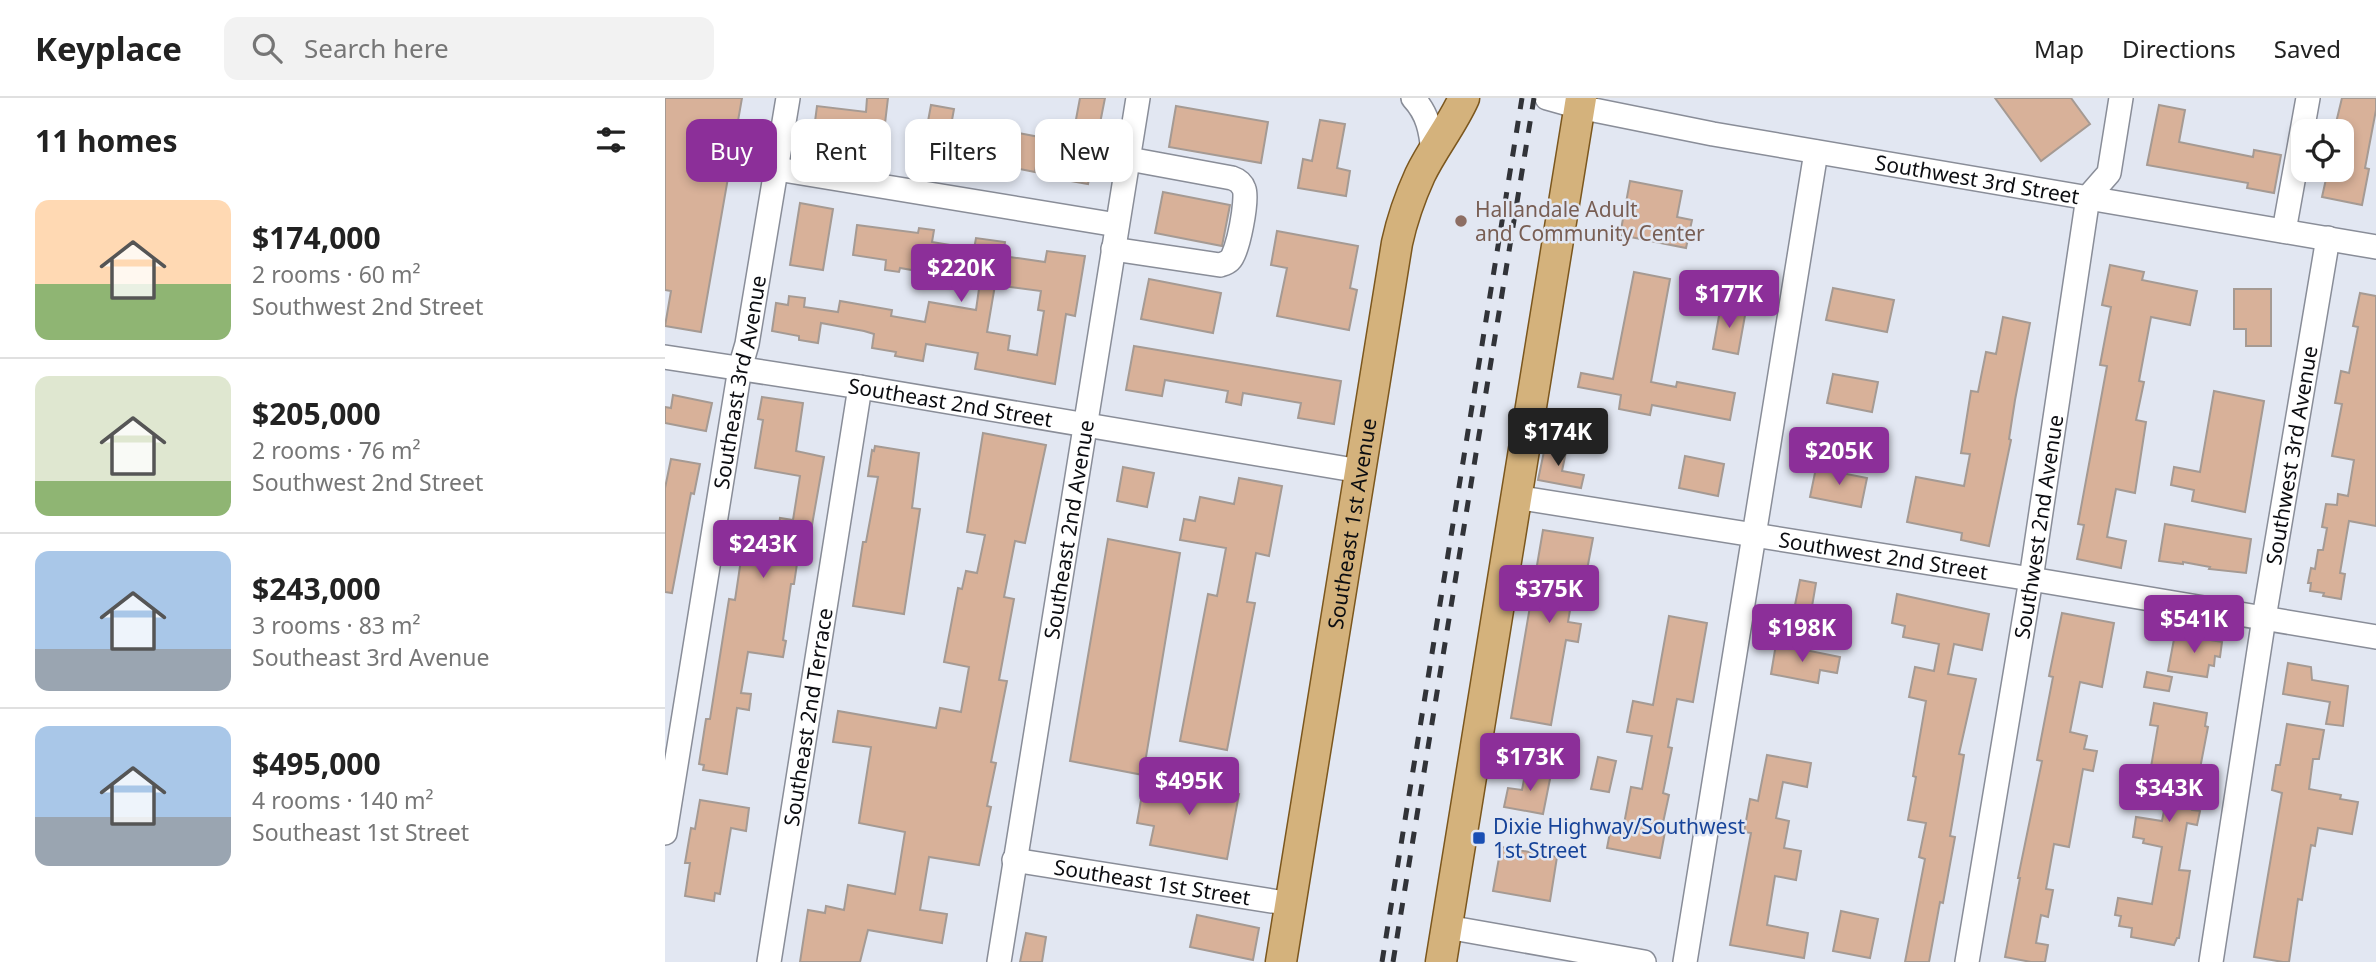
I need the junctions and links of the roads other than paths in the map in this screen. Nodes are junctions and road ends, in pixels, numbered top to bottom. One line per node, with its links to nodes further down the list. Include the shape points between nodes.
1 (788, 98): 13 (street, Southeast 3rd Avenue)
2 (1138, 98): 9 (street, Southeast 2nd Avenue)
3 (1413, 98): 10 (street, via 1431,127)
4 (1464, 98): 10 (main road, Southeast 1st Avenue)
5 (1547, 98): 8 (street, Southwest 3rd Street)
6 (2121, 98): 16 (street, Southwest 2nd Avenue, via 2109,173)
7 (2308, 98): 18 (street)
8 (1580, 103): 11 (street, Southwest 3rd Street); 27 (main road)
9 (1133, 132)
10 (1433, 152): 26 (main road, Southeast 1st Avenue, via 1399,236)
11 (1816, 152): 16 (street, Southwest 3rd Street); 28 (street)
12 (1133, 160): 21 (street, via 1240,182 1245,193 1235,251 1220,265)
13 (777, 169): 17 (street)
14 (775, 182): 23 (street, Southeast 3rd Avenue)
15 (1125, 182): 17 (street, Southeast 2nd Avenue)
16 (2088, 197): 18 (street, Southwest 3rd Street); 29 (street, Southwest 2nd Avenue)
17 (1117, 225): 21 (street, Southeast 2nd Avenue)
18 (2284, 231): 19 (street, Southwest 3rd Street)
19 (2328, 238): 20 (street, Southwest 3rd Street); 30 (street, Southwest 3rd Avenue)
20 (2376, 247)
21 (1113, 249): 25 (street, Southeast 2nd Avenue)
22 (665, 356): 23 (street, Southeast 2nd Street)
23 (740, 368): 24 (street, Southeast 2nd Street); 32 (street, Southeast 3rd Avenue)
24 (860, 387): 25 (street, Southeast 2nd Street); 36 (street, Southeast 2nd Terrace)
25 (1086, 425): 26 (street, Southeast 2nd Street); 33 (street, Southeast 2nd Avenue)
26 (1360, 471): 34 (main road, Southeast 1st Avenue)
27 (1515, 497): 28 (street, Southwest 2nd Street); 35 (main road)
28 (1755, 536): 29 (street, Southwest 2nd Street); 41 (street)
29 (2031, 579): 30 (street, Southwest 2nd Street); 42 (street, Southwest 2nd Avenue)
30 (2264, 618): 31 (street, Southwest 2nd Street); 43 (street, Southwest 3rd Avenue)
31 (2376, 637)
32 (665, 833)
33 (1014, 860): 34 (street, Southeast 1st Street); 37 (street, Southeast 2nd Avenue)
34 (1291, 904): 38 (main road, Southeast 1st Avenue)
35 (1447, 927): 39 (main road); 40 (street)
36 (769, 962)
37 (999, 962)
38 (1281, 962)
39 (1441, 962)
40 (1644, 962)
41 (1685, 962)
42 (1967, 962)
43 (2211, 962)

